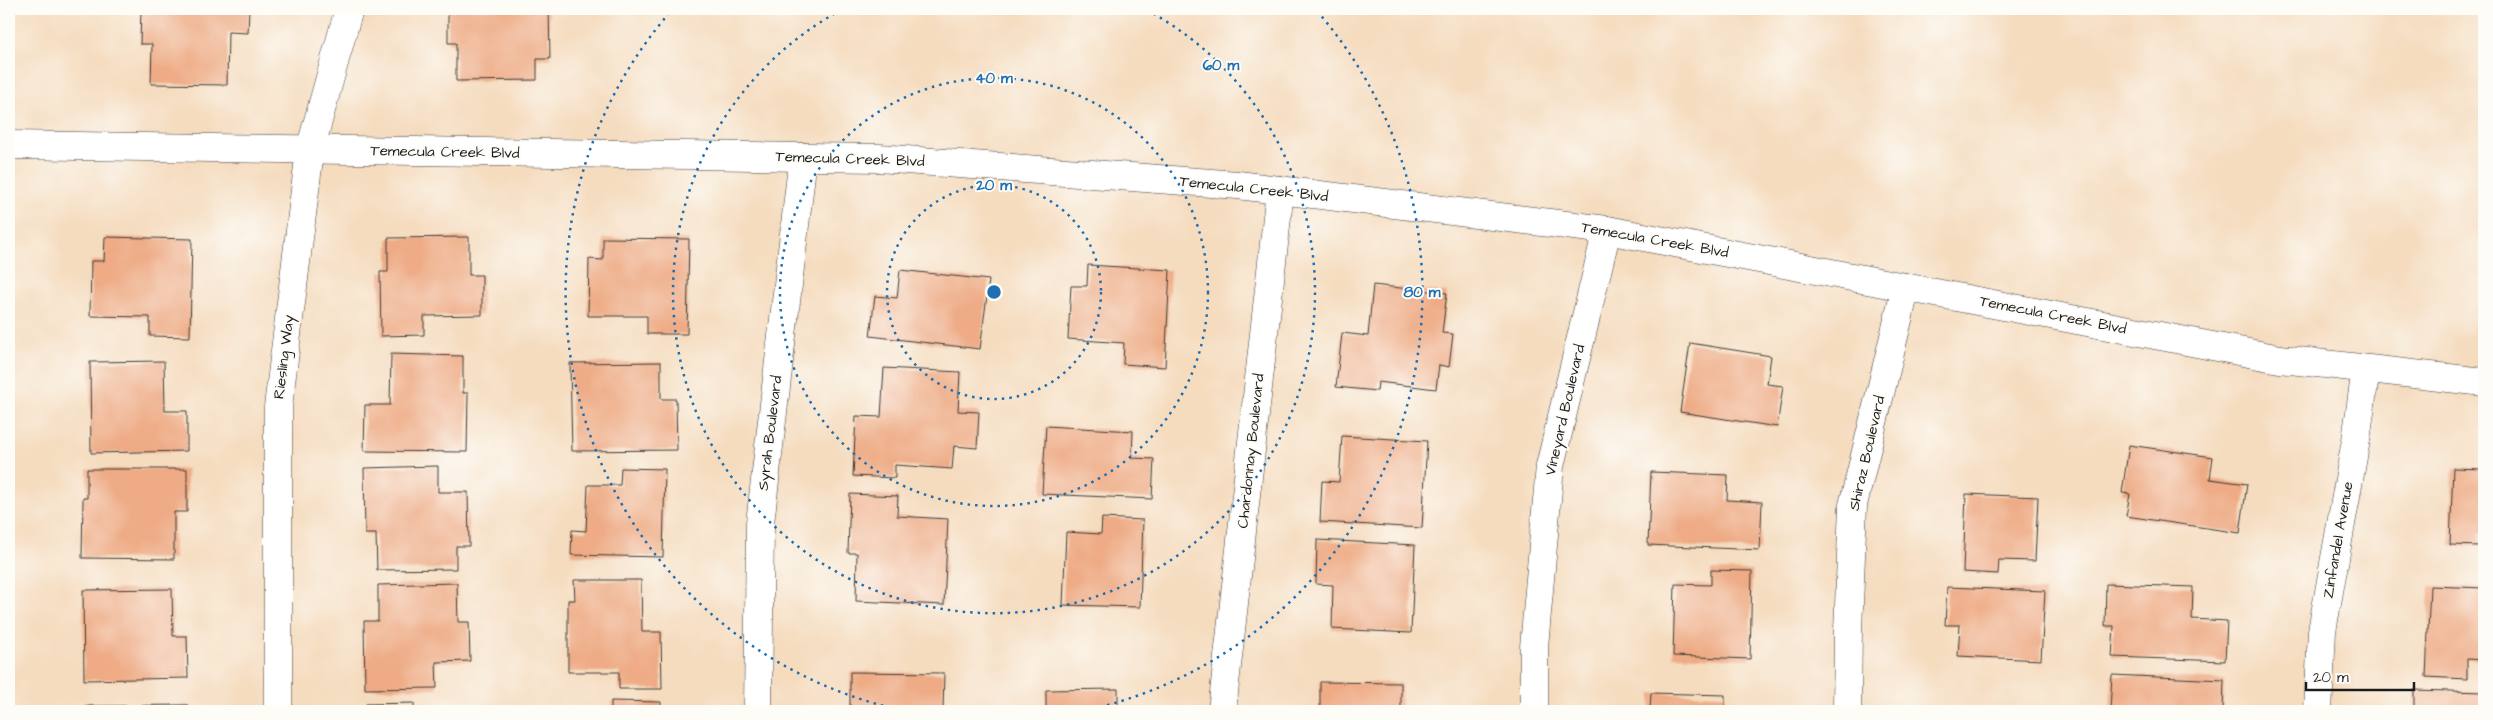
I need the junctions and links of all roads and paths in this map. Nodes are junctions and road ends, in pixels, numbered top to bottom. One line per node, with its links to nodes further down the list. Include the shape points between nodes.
1 (349, 9): 3 (street, Riesling Way)
2 (9, 145): 3 (street, Temecula Creek Blvd)
3 (310, 150): 4 (street, Temecula Creek Blvd); 10 (street, Riesling Way, via 278,407)
4 (803, 157): 5 (street, Temecula Creek Blvd, via 879,158); 11 (street, Syrah Boulevard, via 760,523)
5 (1280, 190): 6 (street, Temecula Creek Blvd); 12 (street, Chardonnay Boulevard)
6 (1607, 230): 7 (street, Temecula Creek Blvd); 13 (street, Vineyard Boulevard, via 1550,466 1534,646)
7 (1906, 287): 8 (street, Temecula Creek Blvd, via 2280,359); 14 (street, Shiraz Boulevard, via 1853,505)
8 (2366, 369): 9 (street, Temecula Creek Blvd); 15 (street, Zinfandel Avenue, via 2322,631)
9 (2484, 382)
10 (278, 711)
11 (758, 711)
12 (1222, 711)
13 (1534, 711)
14 (1848, 711)
15 (2318, 711)

